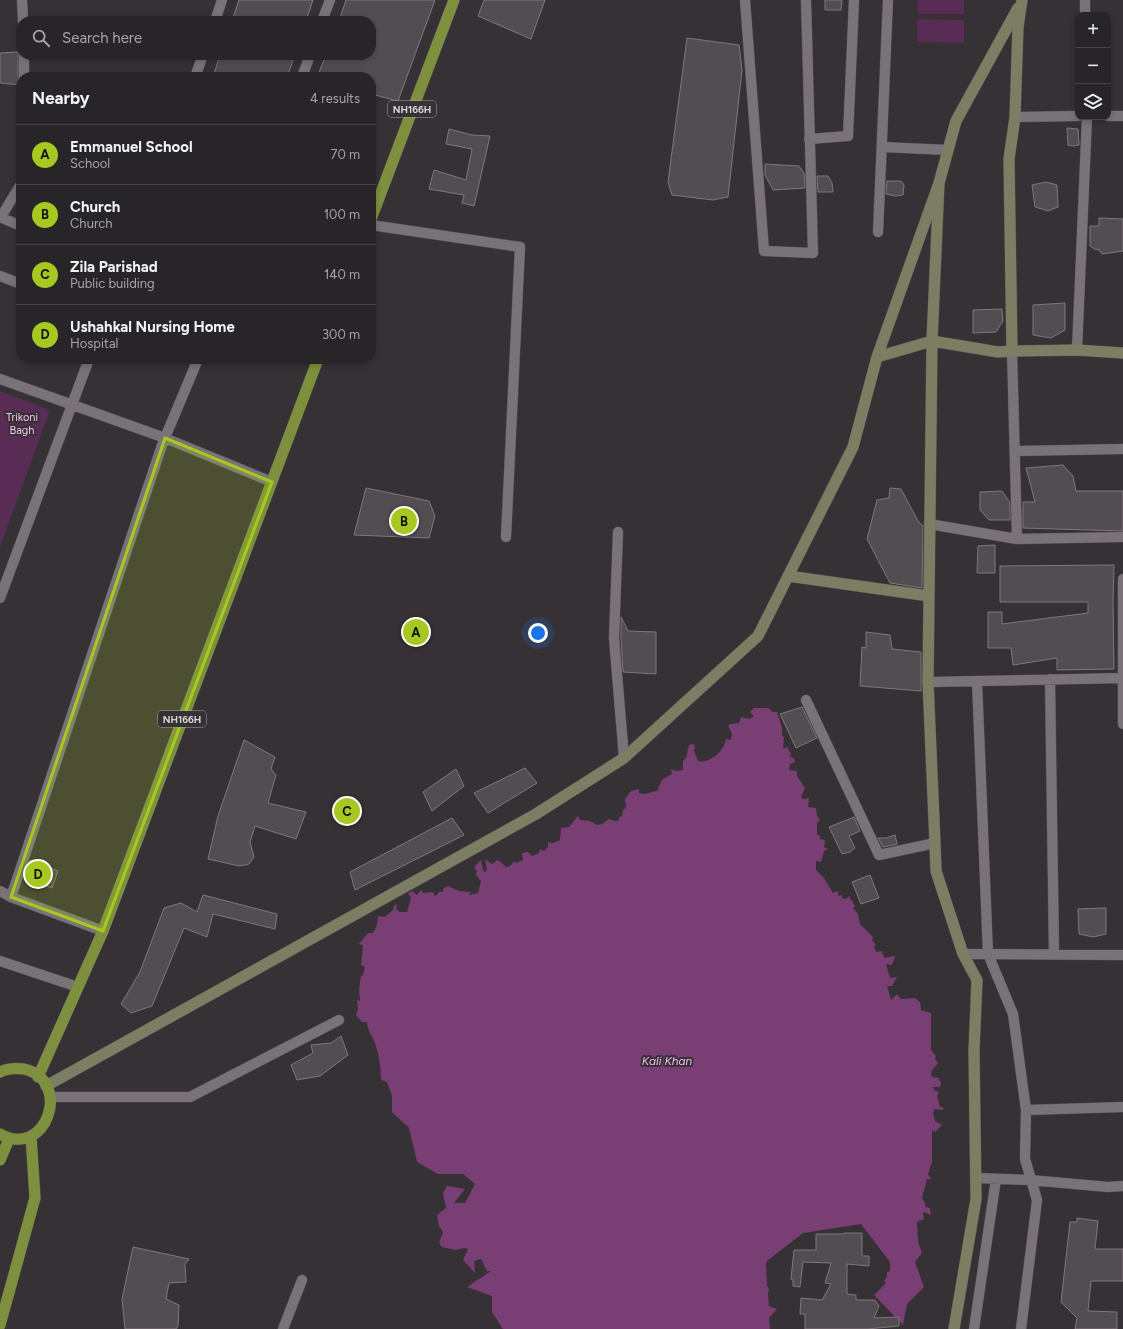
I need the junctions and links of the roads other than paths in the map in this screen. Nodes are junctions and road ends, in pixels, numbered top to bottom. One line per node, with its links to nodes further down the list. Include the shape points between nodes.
1 (22, 0): 12 (street)
2 (222, 0): 13 (street)
3 (330, 0): 14 (street)
4 (454, 0): 31 (highway, NH166H)
5 (745, 0): 26 (street, via 764,251 813,253)
6 (806, 0): 26 (street)
7 (854, 0): 26 (street, via 848,136)
8 (888, 0): 27 (street)
9 (1022, 0): 24 (main road, via 1018,27); 28 (main road, via 956,121)
10 (1085, 0): 11 (street)
11 (1086, 12)
12 (23, 16)
13 (217, 16)
14 (324, 16)
15 (24, 60): 18 (street)
16 (201, 60): 19 (street)
17 (308, 60): 20 (street)
18 (24, 72)
19 (197, 72)
20 (304, 72)
21 (1075, 116): 24 (street)
22 (1111, 116): 23 (street)
23 (1123, 116)
24 (1015, 117): 40 (main road, via 1009,159)
25 (1087, 120): 39 (street)
26 (809, 138)
27 (882, 147): 28 (street); 35 (street)
28 (948, 150): 29 (main road)
29 (939, 183): 38 (main road); 42 (main road)
30 (16, 192): 32 (street)
31 (376, 206)
32 (0, 217): 33 (street)
33 (16, 224)
34 (376, 226): 54 (street, via 520,247)
35 (878, 232)
36 (0, 276): 37 (street)
37 (16, 282)
38 (932, 341): 40 (main road, via 998,352); 42 (main road); 52 (main road)
39 (1077, 350): 40 (main road); 41 (main road)
40 (1012, 351): 50 (street)
41 (1123, 353)
42 (877, 357): 57 (main road, via 853,446)
43 (87, 364): 47 (street)
44 (196, 364): 48 (street)
45 (316, 364): 51 (highway, NH166H)
46 (0, 379): 47 (street)
47 (71, 406): 48 (street); 60 (street)
48 (165, 438): 51 (street); 70 (street)
49 (1123, 449): 50 (street)
50 (1015, 451): 56 (street)
51 (272, 482): 71 (highway, NH166H)
52 (929, 524): 56 (street); 59 (main road)
53 (618, 532): 67 (street, via 614,638)
54 (506, 537)
55 (1123, 537): 56 (street)
56 (1017, 539)
57 (788, 576): 59 (main road); 67 (main road, via 758,636)
58 (1123, 579): 61 (street)
59 (929, 596): 64 (main road)
60 (0, 598)
61 (1122, 678): 62 (street); 66 (street)
62 (1050, 679): 63 (street); 74 (street)
63 (977, 681): 64 (street); 73 (street)
64 (928, 682): 68 (main road)
65 (806, 700): 68 (street, via 879,855)
66 (1123, 724)
67 (624, 758): 81 (main road, via 536,814)
68 (935, 844): 72 (main road, via 936,871)
69 (0, 890): 70 (street)
70 (11, 897): 71 (street)
71 (103, 931): 77 (highway, NH166H)
72 (963, 954): 73 (street); 88 (main road, via 977,980 974,1051)
73 (988, 954): 74 (street); 84 (street, via 1013,1014)
74 (1054, 954): 75 (street)
75 (1123, 956)
76 (0, 961): 77 (street)
77 (78, 987): 80 (highway, NH166H)
78 (339, 1020): 82 (street, via 190,1097)
79 (0, 1071): 80 (highway, via 17,1068 28,1070)
80 (38, 1077): 81 (highway)
81 (46, 1086): 82 (highway)
82 (50, 1097): 85 (highway, via 47,1120)
83 (1123, 1107): 84 (street)
84 (1026, 1110): 90 (street, via 1025,1159)
85 (31, 1136): 86 (highway, via 20,1139); 93 (highway, via 35,1198)
86 (4, 1137): 87 (highway)
87 (0, 1160)
88 (976, 1178): 89 (street); 95 (main road, via 976,1199)
89 (996, 1179): 90 (street); 96 (street)
90 (1030, 1180): 91 (street); 97 (street, via 1037,1200)
91 (1123, 1186)
92 (302, 1280): 94 (street)
93 (0, 1325)
94 (283, 1329)
95 (954, 1329)
96 (974, 1329)
97 (1021, 1329)

